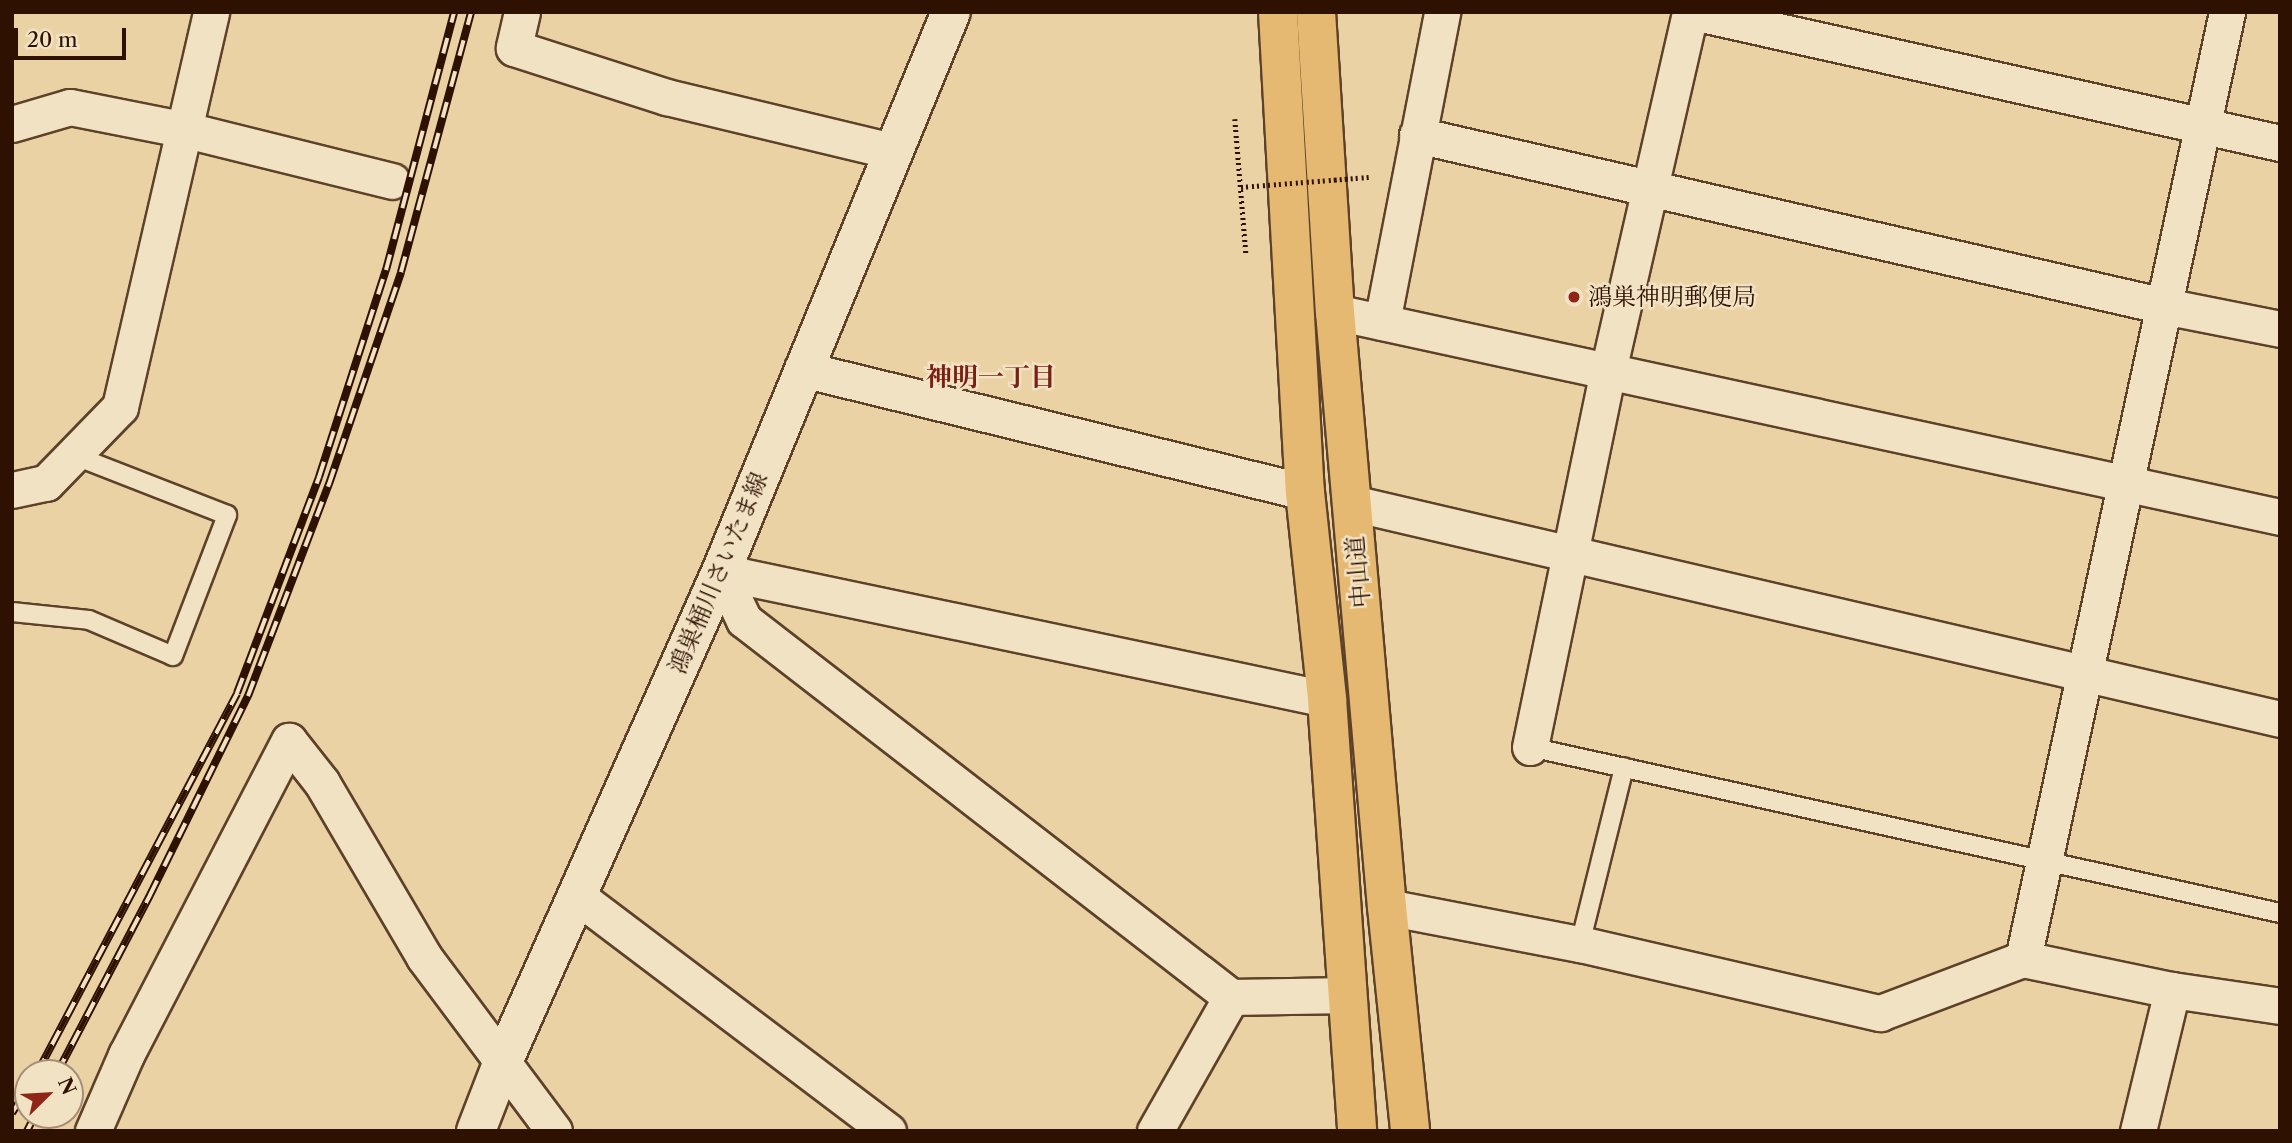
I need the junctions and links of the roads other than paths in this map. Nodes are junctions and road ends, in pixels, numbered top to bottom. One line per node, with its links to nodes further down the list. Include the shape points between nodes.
1 (212, 12): 11 (street)
2 (522, 12): 14 (street, via 514,48 667,97)
3 (951, 12): 14 (main road, 鴻巣桶川さいたま線)
4 (1278, 12): 26 (highway, 中山道)
5 (1316, 12): 18 (highway, 中山道)
6 (1442, 12): 12 (street)
7 (1692, 12): 10 (street); 16 (street)
8 (2227, 12): 10 (street)
9 (12, 124): 11 (street, via 70,107)
10 (2203, 125): 13 (street); 17 (street)
11 (187, 130): 15 (street); 23 (street, via 120,407)
12 (1417, 135): 16 (street); 19 (street)
13 (2280, 143)
14 (892, 151): 21 (main road, 鴻巣桶川さいたま線)
15 (392, 181)
16 (1650, 187): 17 (street); 22 (street)
17 (2164, 306): 20 (street); 24 (street)
18 (1335, 312): 19 (street); 27 (highway, 中山道)
19 (1382, 322): 22 (street)
20 (2280, 329)
21 (802, 369): 26 (street); 30 (main road, 鴻巣桶川さいたま線)
22 (1608, 371): 24 (street); 29 (street)
23 (73, 455): 25 (street, via 46,482); 31 (lane, via 227,515 173,656 89,620)
24 (2126, 483): 28 (street); 32 (street)
25 (12, 490)
26 (1306, 492): 33 (highway, 中山道)
27 (1352, 503): 29 (street); 39 (highway, 中山道)
28 (2280, 517)
29 (1570, 556): 32 (street); 35 (street)
30 (721, 572): 33 (street); 38 (main road, 鴻巣桶川さいたま線); 45 (street, via 744,620)
31 (12, 612)
32 (2085, 674): 34 (street); 37 (street)
33 (1327, 699): 44 (highway, 中山道)
34 (2280, 719)
35 (1531, 747): 36 (lane)
36 (1624, 767): 37 (lane); 41 (lane)
37 (2045, 863): 40 (lane); 42 (street)
38 (577, 896): 47 (main road, 鴻巣桶川さいたま線); 51 (street)
39 (1387, 907): 41 (street); 54 (highway, 中山道)
40 (2280, 913)
41 (1580, 944): 42 (street, via 1881,1013)
42 (2023, 959): 43 (street)
43 (2172, 990): 46 (street); 55 (street)
44 (1348, 995): 45 (street); 53 (highway, 中山道)
45 (1231, 997): 52 (street)
46 (2280, 1006)
47 (502, 1064): 48 (street, via 424,957 322,783 289,741 126,1055); 49 (main road, 鴻巣桶川さいたま線); 50 (street)
48 (93, 1131)
49 (476, 1131)
50 (554, 1131)
51 (888, 1131)
52 (1155, 1131)
53 (1357, 1131)
54 (1410, 1131)
55 (2138, 1131)

